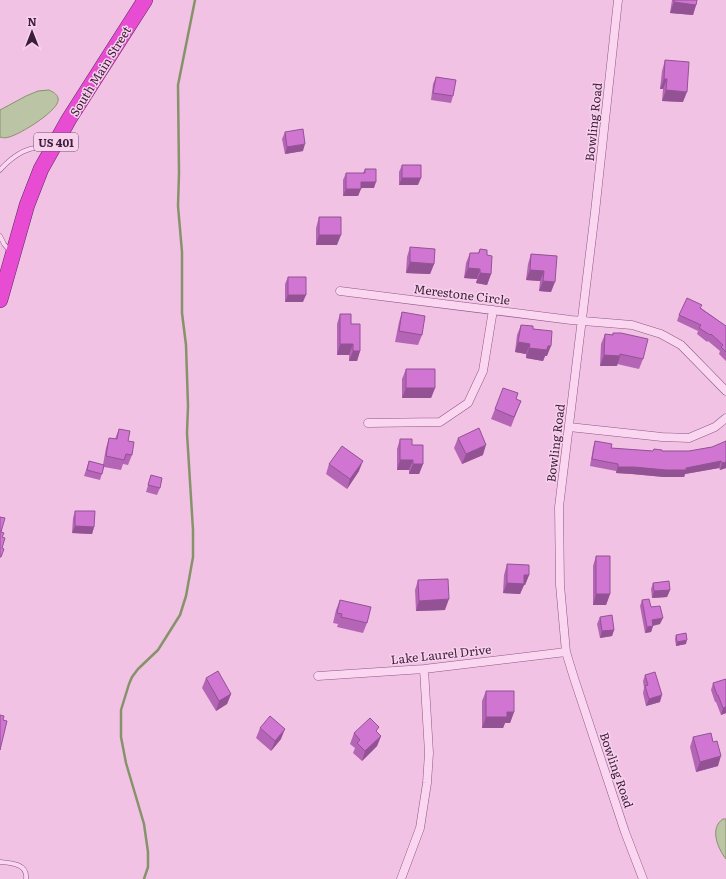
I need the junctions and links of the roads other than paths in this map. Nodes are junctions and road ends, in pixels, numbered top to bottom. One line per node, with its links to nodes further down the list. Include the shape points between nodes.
1 (145, 0): 3 (highway, South Main Street / US 401)
2 (618, 0): 10 (street, Bowling Road)
3 (52, 149): 4 (lane, via 36,148 23,151); 6 (highway, South Main Street / US 401, via 27,205)
4 (0, 170)
5 (0, 236): 6 (lane)
6 (13, 255): 8 (highway, South Main Street / US 401)
7 (340, 291): 9 (street, Merestone Circle)
8 (0, 300)
9 (493, 310): 10 (street, Merestone Circle); 13 (street, via 483,371 468,403 440,422)
10 (582, 320): 11 (street, Merestone Circle, via 632,325 661,334 681,345); 14 (street, Bowling Road)
11 (726, 391)
12 (726, 418): 14 (street, via 716,426 689,438 662,438)
13 (368, 423)
14 (568, 427): 15 (street, Bowling Road, via 560,507 560,585)
15 (566, 652): 16 (street, Lake Laurel Drive); 21 (street, Bowling Road)
16 (424, 669): 17 (street, Lake Laurel Drive); 20 (street, via 429,753 427,783 420,828)
17 (318, 676)
18 (0, 862): 19 (lane, via 24,868)
19 (26, 879)
20 (401, 879)
21 (643, 879)

